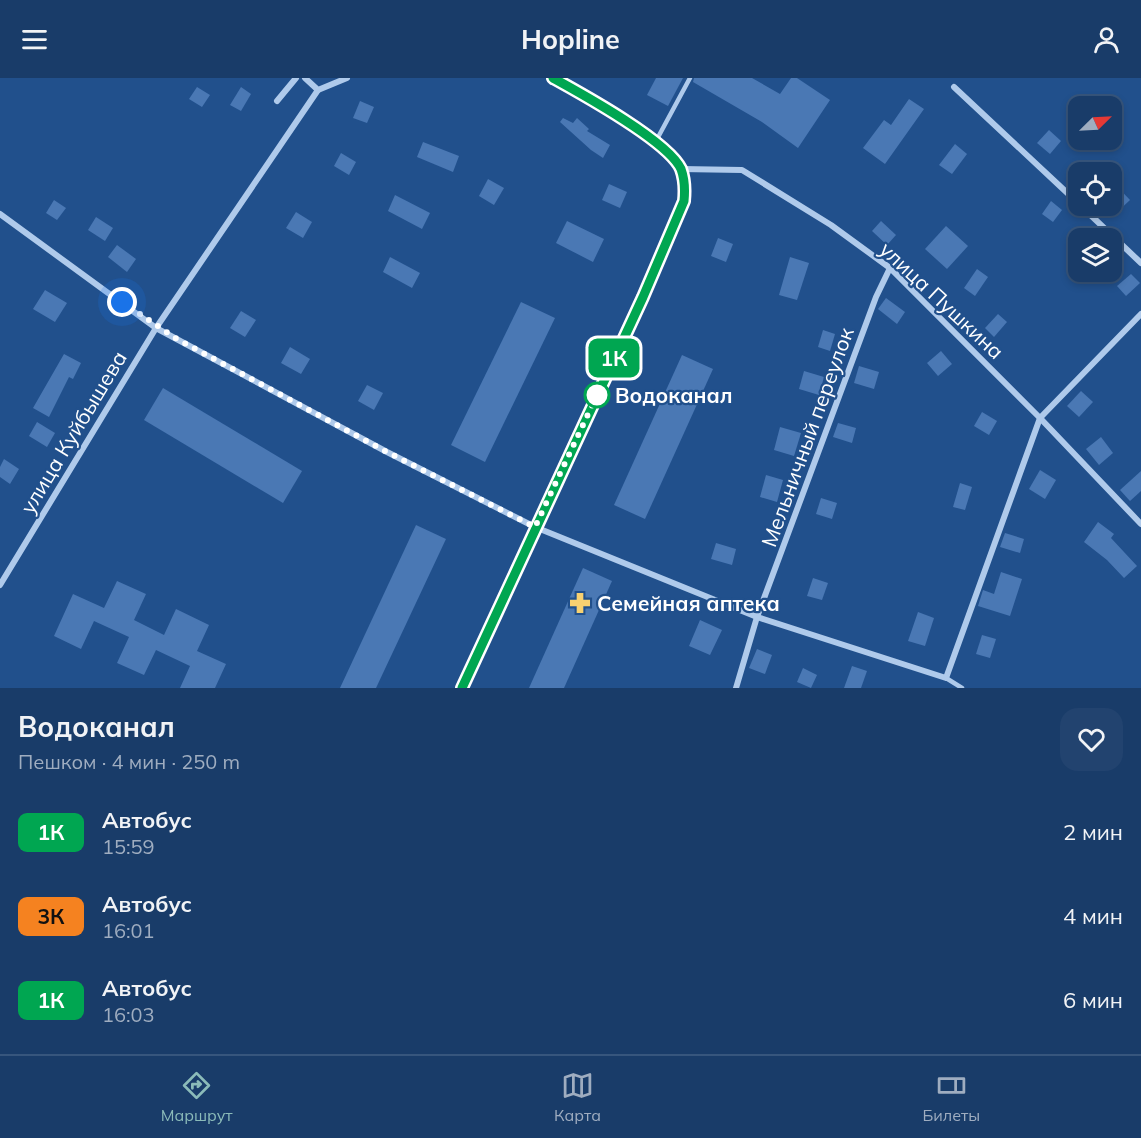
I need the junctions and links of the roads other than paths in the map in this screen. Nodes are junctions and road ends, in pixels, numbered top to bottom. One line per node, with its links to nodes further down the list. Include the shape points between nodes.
1 (296, 78): 8 (street)
2 (305, 78): 7 (street)
3 (347, 78): 7 (street)
4 (553, 78): 9 (street)
5 (690, 78): 9 (lane)
6 (954, 87): 11 (street)
7 (318, 90): 17 (street, улица Куйбышева)
8 (277, 101)
9 (655, 143): 10 (street)
10 (681, 169): 15 (street, улица Пушкина, via 742,170 831,225); 20 (street, via 684,201 674,228)
11 (1068, 193)
12 (0, 214): 17 (street)
13 (1093, 216): 14 (street)
14 (1141, 262)
15 (890, 268): 18 (street, улица Пушкина); 22 (street, Мельничный переулок)
16 (1141, 314): 18 (street)
17 (156, 328): 20 (street); 21 (street, улица Куйбышева)
18 (1040, 418): 19 (street, улица Пушкина); 23 (street)
19 (1141, 524)
20 (535, 527): 22 (street); 24 (street)
21 (0, 585)
22 (757, 617): 23 (street); 25 (street, Мельничный переулок)
23 (946, 678): 26 (lane)
24 (462, 688)
25 (736, 688)
26 (962, 688)

